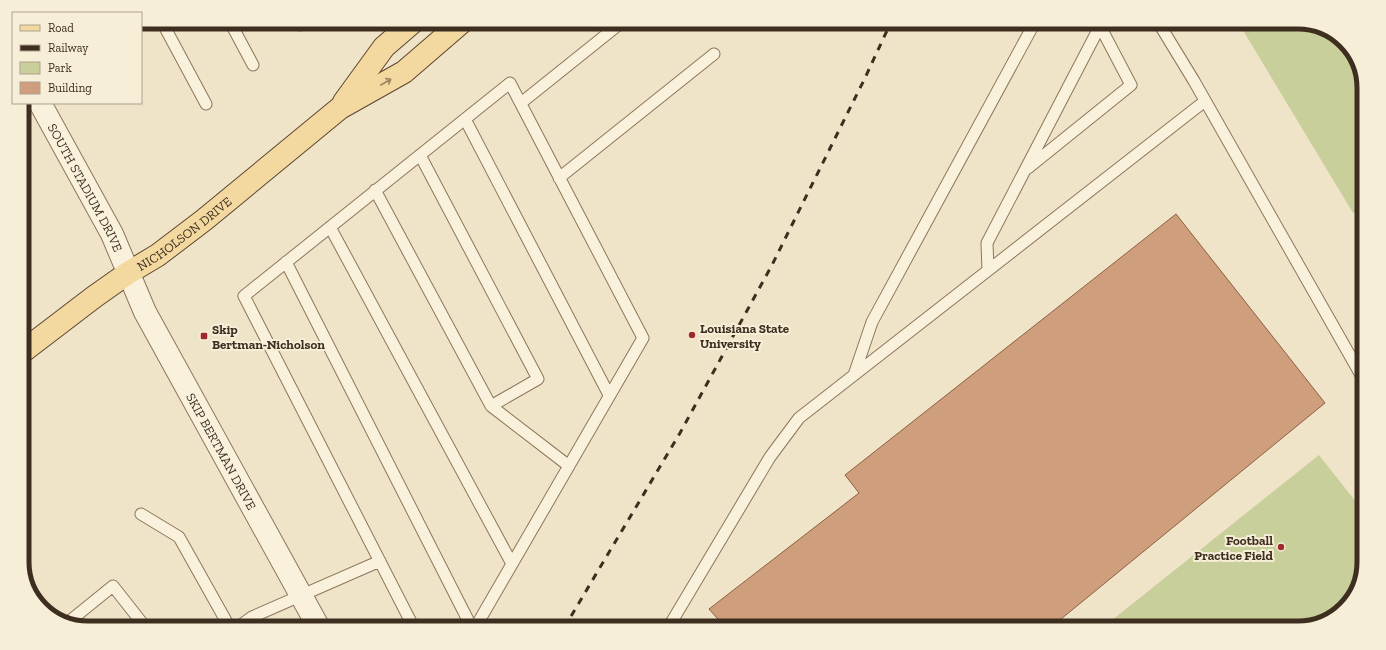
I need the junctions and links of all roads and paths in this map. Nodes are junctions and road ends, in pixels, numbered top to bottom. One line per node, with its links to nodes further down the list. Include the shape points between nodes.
1 (166, 29): 15 (lane)
2 (234, 29): 11 (lane)
3 (405, 29): 16 (main road, NICHOLSON DRIVE, via 384,47)
4 (454, 29): 16 (main road, NICHOLSON DRIVE, one-way to 4, via 404,72)
5 (613, 29): 13 (lane)
6 (1031, 29): 28 (lane, via 872,322)
7 (1096, 29): 19 (lane)
8 (1102, 29): 19 (lane, via 1131,85)
9 (1162, 29): 12 (lane)
10 (714, 54): 20 (lane)
11 (253, 65)
12 (1205, 101): 24 (lane); 27 (lane)
13 (520, 103): 17 (lane, via 510,83); 20 (lane)
14 (41, 104): 25 (street, SOUTH STADIUM DRIVE, via 112,234)
15 (206, 104)
16 (340, 108): 25 (main road, NICHOLSON DRIVE, via 204,220 158,255)
17 (465, 119): 18 (lane); 29 (lane)
18 (420, 155): 21 (lane); 30 (lane, via 538,379)
19 (1025, 170): 24 (lane, via 987,243)
20 (559, 178): 29 (lane, via 643,338)
21 (376, 190): 22 (lane); 30 (lane)
22 (330, 227): 23 (lane); 34 (lane)
23 (286, 262): 33 (lane, via 244,296); 42 (lane)
24 (988, 270): 28 (lane)
25 (128, 273): 26 (main road, NICHOLSON DRIVE); 35 (street, SKIP BERTMAN DRIVE, via 144,312)
26 (29, 347)
27 (1357, 368)
28 (854, 375): 44 (lane, via 799,418 770,457)
29 (609, 395): 31 (lane)
30 (491, 406): 31 (lane)
31 (568, 466): 34 (lane)
32 (141, 514): 38 (lane, via 179,536)
33 (380, 561): 35 (lane); 41 (lane)
34 (512, 564): 43 (lane)
35 (302, 595): 39 (lane); 40 (street, SKIP BERTMAN DRIVE)
36 (73, 618): 37 (lane, via 113,586)
37 (140, 621)
38 (226, 621)
39 (247, 621)
40 (315, 621)
41 (410, 621)
42 (469, 621)
43 (477, 621)
44 (672, 621)

